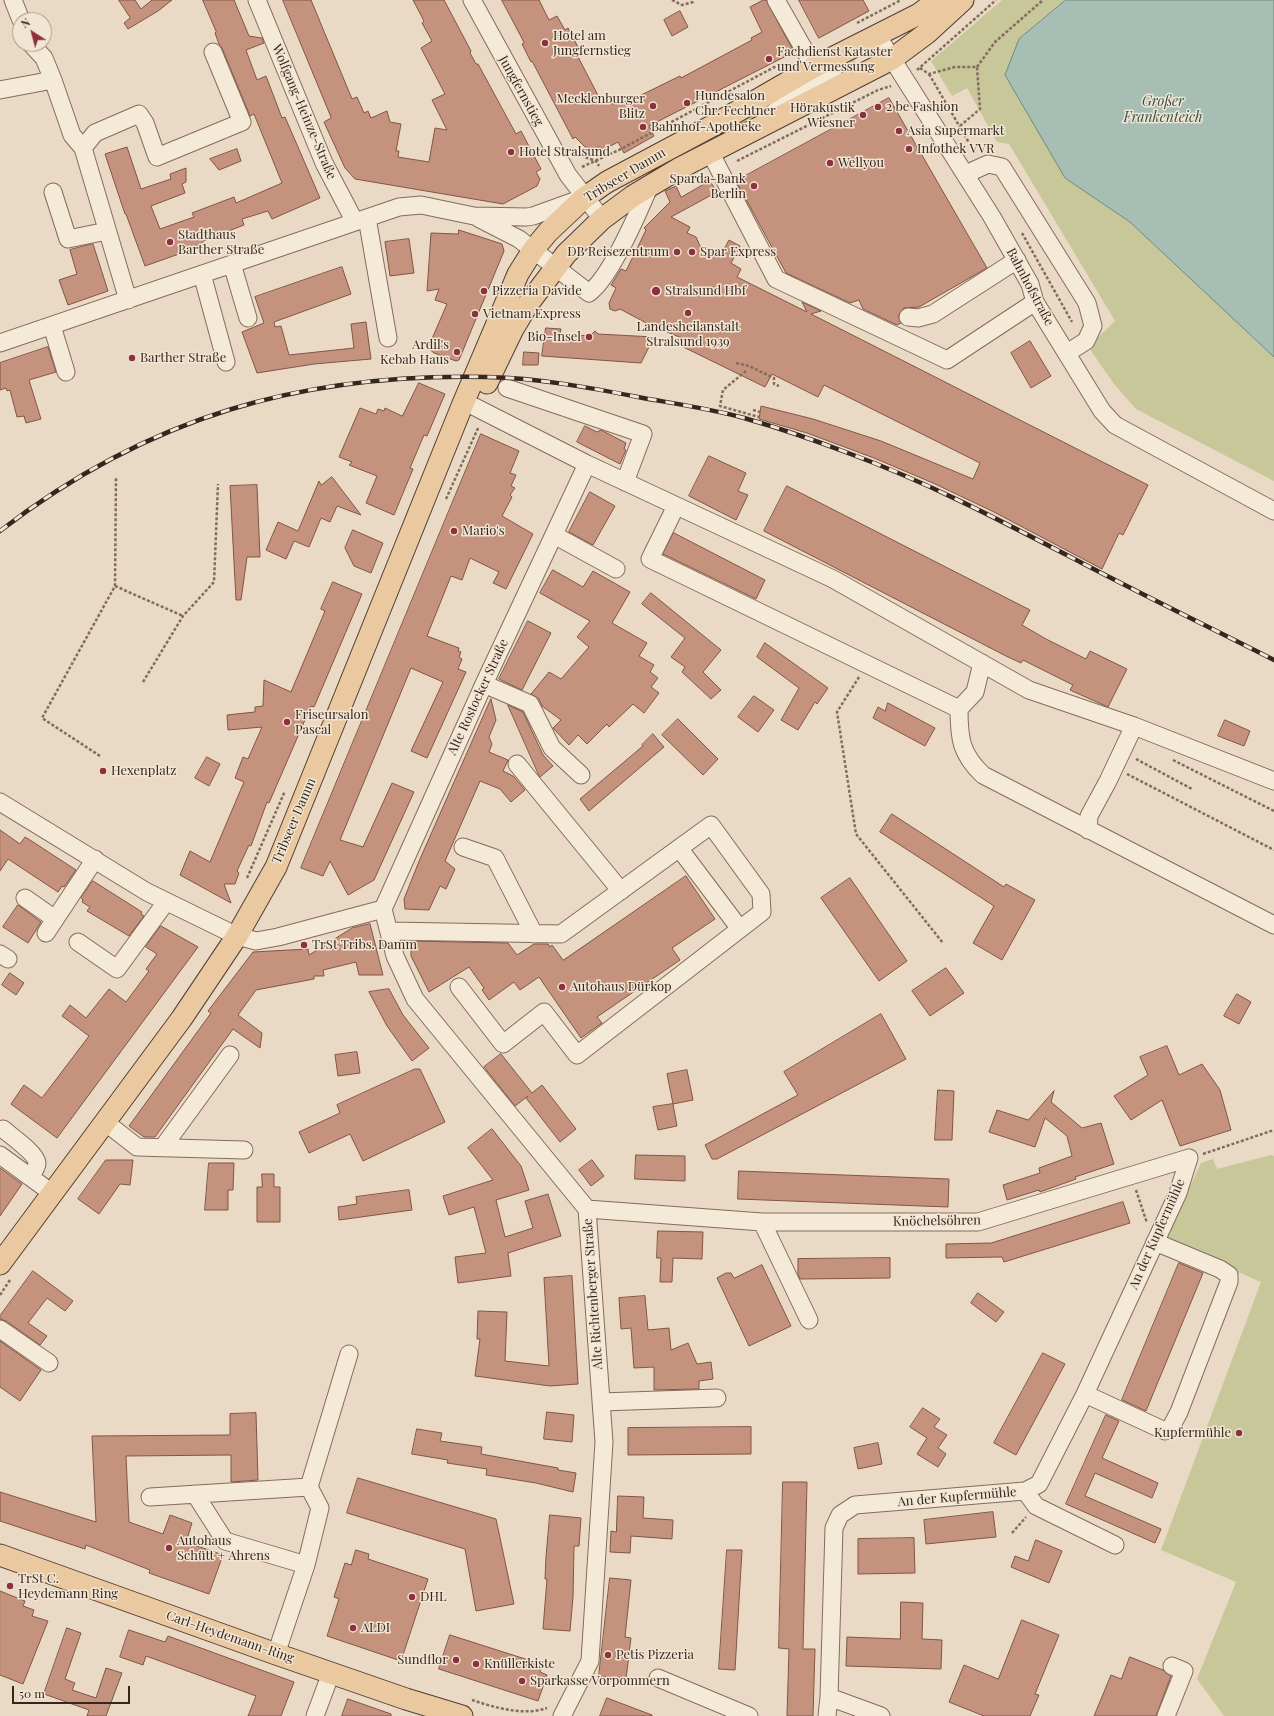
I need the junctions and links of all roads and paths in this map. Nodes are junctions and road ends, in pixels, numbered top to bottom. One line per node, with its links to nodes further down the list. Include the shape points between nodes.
1 (13, 0): 12 (street)
2 (256, 0): 35 (street, Wolfgang-Heinze-Straße)
3 (472, 0): 32 (street, Jungfernstieg, via 568,175)
4 (672, 0): 5 (path, via 682,5)
5 (694, 0)
6 (776, 0): 18 (street)
7 (901, 0): 13 (path)
8 (938, 0): 14 (main road, Tribseer Damm, via 919,14)
9 (963, 0): 17 (main road, Tribseer Damm, via 927,33)
10 (996, 0): 20 (path)
11 (1043, 0): 19 (path, via 995,42)
12 (18, 12)
13 (853, 25)
14 (877, 35): 17 (street, Bahnhofstraße); 18 (main road, Tribseer Damm)
15 (44, 52): 22 (street)
16 (213, 52): 26 (street, via 242,122 156,157 145,122 139,114 95,133)
17 (892, 58): 21 (street, Bahnhofstraße); 25 (main road, Tribseer Damm)
18 (809, 59): 25 (street, via 827,66 833,74 799,93); 28 (path); 32 (main road, Tribseer Damm, via 712,126 607,182)
19 (977, 66): 20 (path, via 954,67 929,74); 24 (path, via 980,109)
20 (920, 68): 21 (path)
21 (904, 79): 27 (path, via 741,160); 29 (street, Bahnhofstraße)
22 (54, 80): 23 (street); 26 (street, via 72,135)
23 (0, 90)
24 (960, 126)
25 (753, 130): 27 (main road, Tribseer Damm)
26 (83, 148): 36 (street)
27 (714, 159): 30 (main road, Tribseer Damm); 43 (street, via 776,279 947,360)
28 (596, 161)
29 (966, 174): 38 (street, Bahnhofstraße); 49 (street, via 988,164 1002,167 1087,303 1093,326 1086,341)
30 (650, 185): 34 (main road, Tribseer Damm); 40 (street, Tribseer Damm, via 631,226 597,287 589,293)
31 (53, 192): 36 (street, via 68,239)
32 (584, 198): 33 (street, via 533,216); 34 (street, Jungfernstieg); 37 (main road, Tribseer Damm)
33 (474, 216): 35 (street, via 421,206 399,207); 37 (street, via 519,239)
34 (602, 219): 40 (main road, Tribseer Damm, via 580,239)
35 (352, 226): 39 (street); 47 (street, Wolfgang-Heinze-Straße)
36 (107, 231): 42 (street)
37 (533, 250): 40 (street); 64 (main road, Tribseer Damm, via 518,274)
38 (1017, 260): 43 (street, Bahnhofstraße, via 1030,284); 45 (street, via 933,314)
39 (232, 264): 41 (street); 44 (street)
40 (560, 272): 56 (main road, Tribseer Damm, via 528,304)
41 (202, 274): 42 (street); 50 (street)
42 (128, 300): 46 (street)
43 (1035, 302): 49 (street, Bahnhofstraße)
44 (248, 318)
45 (908, 318)
46 (52, 326): 48 (street); 53 (street)
47 (388, 338)
48 (0, 343)
49 (1067, 353): 66 (street, Bahnhofstraße, via 1096,401 1116,425)
50 (226, 362)
51 (736, 362): 54 (path, via 774,378 774,384)
52 (746, 371): 59 (path, via 723,390 720,406)
53 (66, 372)
54 (779, 386)
55 (507, 388): 62 (street, via 643,434)
56 (475, 406): 60 (street); 64 (main road, Tribseer Damm)
57 (753, 410): 58 (path)
58 (760, 412)
59 (759, 417)
60 (587, 464): 62 (street); 67 (street, Alte Rostocker Straße)
61 (116, 477): 69 (path)
62 (625, 482): 65 (street)
63 (218, 484): 70 (path, via 214,582)
64 (428, 491): 102 (main road, Tribseer Damm, via 276,867)
65 (676, 506): 71 (street, via 833,579); 72 (street, via 650,559)
66 (1274, 511)
67 (554, 535): 68 (street); 74 (street, Alte Rostocker Straße)
68 (616, 569)
69 (115, 586): 70 (path); 78 (path, via 42,718)
70 (183, 616): 73 (path)
71 (982, 663): 75 (street, via 975,692); 76 (street, via 1029,690)
72 (867, 664): 75 (street); 104 (path, via 837,712 856,834)
73 (143, 682)
74 (484, 684): 82 (street, via 530,704 552,748); 95 (street, Alte Rostocker Straße)
75 (958, 709): 87 (street, via 964,752 972,765 983,775)
76 (1134, 726): 77 (street); 83 (street)
77 (1122, 752): 81 (street); 84 (path)
78 (100, 756)
79 (1168, 758): 86 (path)
80 (517, 764): 92 (street)
81 (1115, 767): 87 (street, via 1089,816); 90 (path)
82 (581, 775)
83 (1274, 782)
84 (1192, 789)
85 (0, 802): 91 (street)
86 (1274, 812)
87 (1088, 830): 97 (street)
88 (463, 847): 101 (street, via 495,858)
89 (679, 848): 92 (street); 98 (street); 98 (street, via 711,825 761,894 762,912)
90 (1274, 850)
91 (95, 859): 94 (street); 96 (street)
92 (621, 891): 101 (street, via 561,934)
93 (25, 898): 96 (street)
94 (166, 902): 102 (street); 103 (street, via 117,969)
95 (383, 909): 99 (street, Alte Richtenberger Straße); 102 (street, via 278,937)
96 (55, 919): 100 (street)
97 (1274, 925)
98 (740, 929): 105 (street, via 577,1055 544,1012 503,1044)
99 (390, 931): 101 (street); 116 (street, Alte Richtenberger Straße, via 395,956 415,999)
100 (46, 933)
101 (534, 934)
102 (239, 936): 107 (main road, Tribseer Damm)
103 (78, 942)
104 (943, 943)
105 (459, 987)
106 (230, 1055): 110 (street)
107 (105, 1122): 110 (street, via 137,1147); 115 (main road, Tribseer Damm)
108 (3, 1129): 114 (street, via 36,1160 37,1165)
109 (1274, 1130): 113 (path)
110 (162, 1148): 111 (street)
111 (244, 1150)
112 (0, 1155): 114 (street)
113 (1189, 1158): 117 (street, Knöchelsöhren, via 978,1222); 118 (street, An der Kupfermühle, via 1178,1192)
114 (30, 1177): 115 (street)
115 (52, 1193): 119 (main road, Tribseer Damm)
116 (587, 1209): 117 (street, Knöchelsöhren); 126 (street, Alte Richtenberger Straße)
117 (762, 1222): 120 (street)
118 (1155, 1242): 124 (street, An der Kupfermühle); 124 (street, via 1229,1275 1229,1282 1179,1412 1170,1429 1165,1431)
119 (0, 1264)
120 (809, 1320)
121 (0, 1329): 123 (street)
122 (350, 1354): 127 (street)
123 (49, 1363)
124 (1085, 1394): 128 (street, An der Kupfermühle, via 1039,1484)
125 (716, 1398): 126 (street)
126 (601, 1402): 141 (street, Alte Richtenberger Straße, via 604,1442 590,1661)
127 (309, 1487): 129 (street); 133 (street, via 320,1508)
128 (1025, 1491): 131 (street, via 1036,1506); 138 (street, An der Kupfermühle, via 855,1505 840,1515 834,1528)
129 (195, 1494): 130 (street); 133 (street, via 225,1541)
130 (150, 1497)
131 (1115, 1545)
132 (0, 1556): 134 (main road, Carl-Heydemann-Ring)
133 (306, 1565): 134 (street)
134 (276, 1654): 136 (main road, Carl-Heydemann-Ring)
135 (1172, 1666): 145 (street, via 1184,1671)
136 (331, 1673): 139 (street); 140 (main road, Carl-Heydemann-Ring)
137 (658, 1678): 142 (street)
138 (829, 1697): 143 (street, An der Kupfermühle); 144 (street)
139 (315, 1716)
140 (462, 1716)
141 (562, 1716)
142 (749, 1716)
143 (827, 1716)
144 (881, 1716)
145 (1166, 1716)

